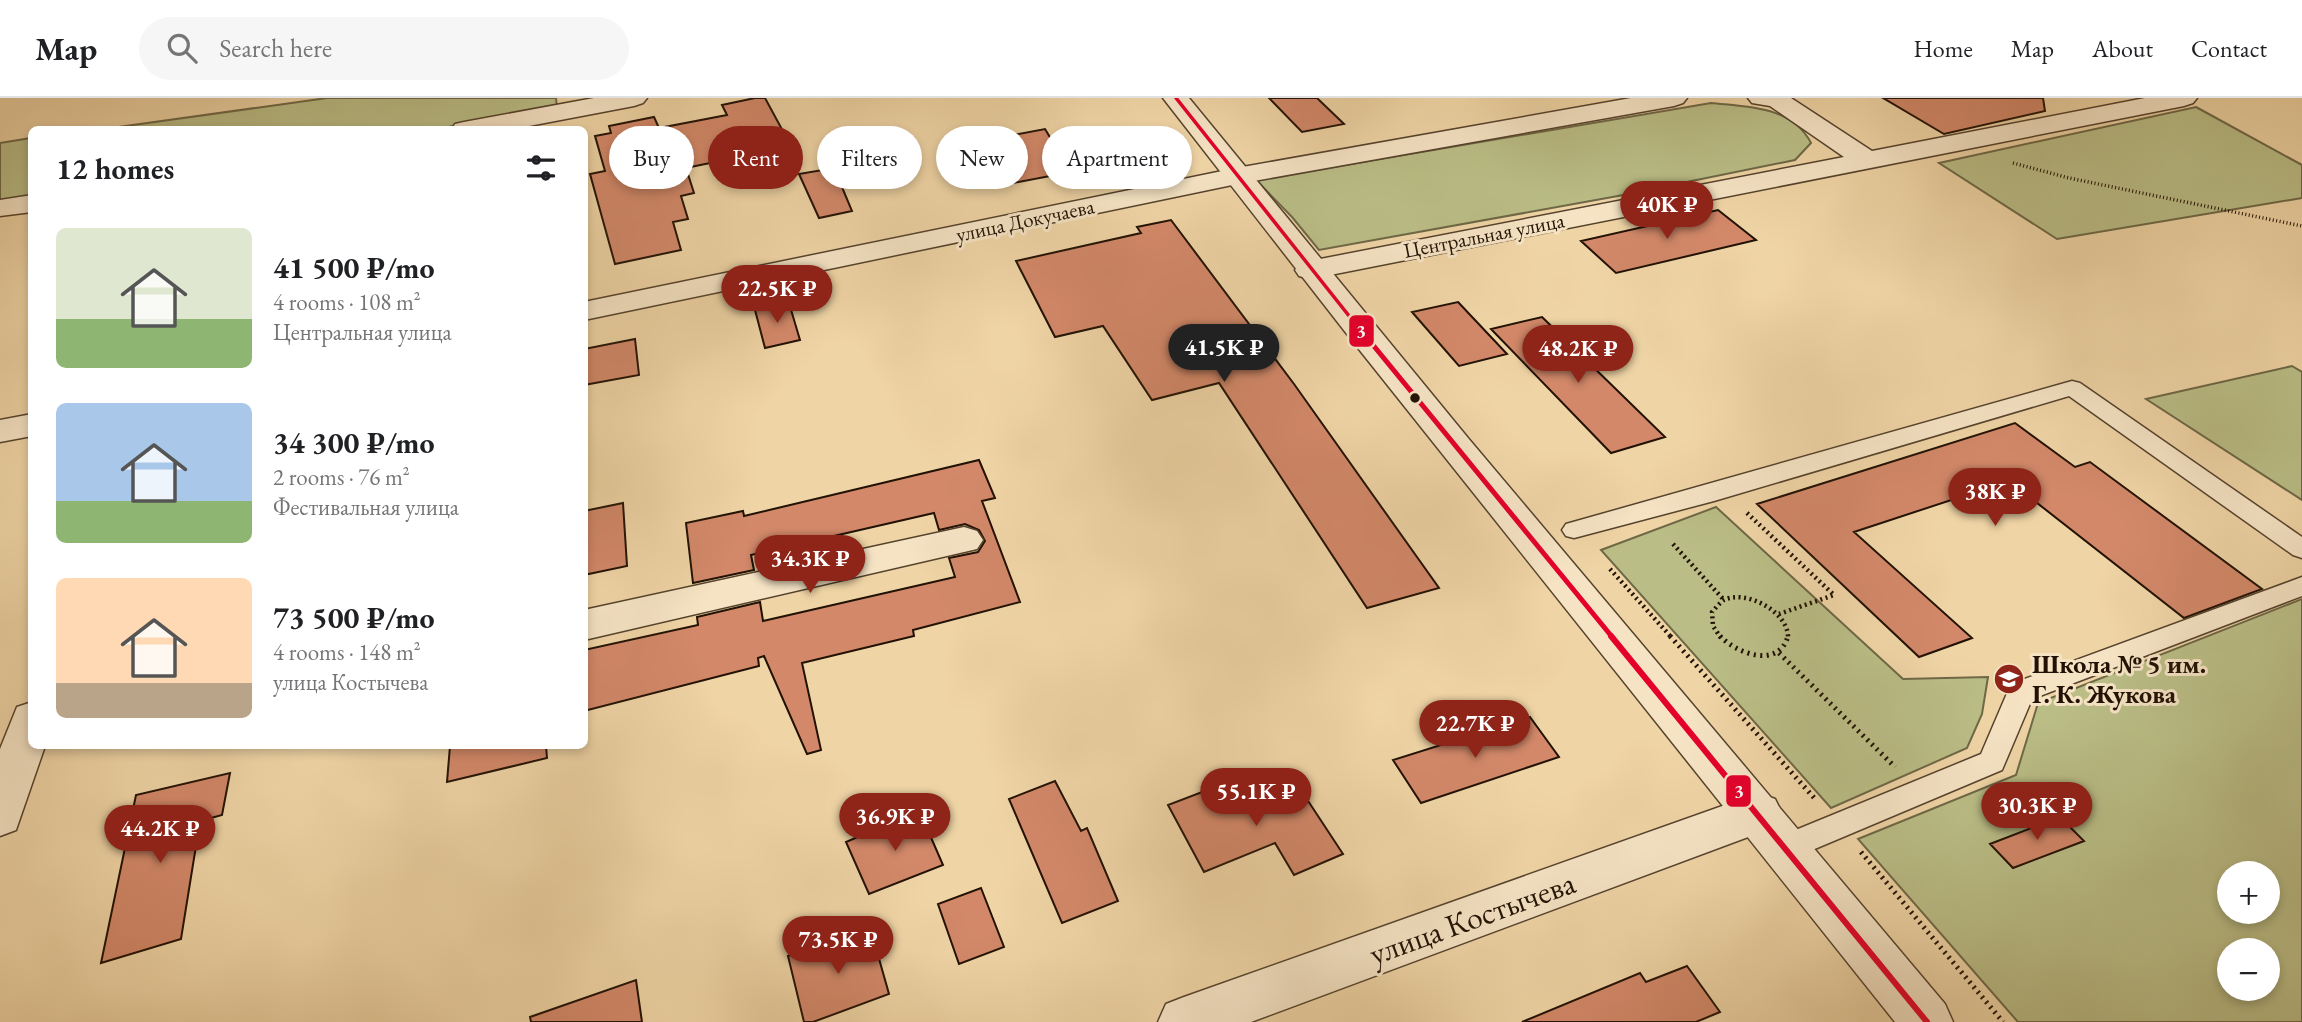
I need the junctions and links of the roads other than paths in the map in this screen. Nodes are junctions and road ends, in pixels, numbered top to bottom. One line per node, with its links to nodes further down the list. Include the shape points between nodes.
1 (634, 98): 6 (street)
2 (1176, 98): 8 (street)
3 (1674, 98): 8 (street, улица Докучаева)
4 (1761, 98): 7 (street, via 1776,99)
5 (2184, 98): 7 (street, Центральная улица)
6 (485, 126)
7 (1865, 159): 11 (street, Центральная улица)
8 (1237, 176): 11 (street); 12 (street, улица Докучаева)
9 (28, 204): 10 (street)
10 (0, 208)
11 (1310, 271): 22 (street)
12 (588, 310)
13 (28, 426): 14 (street)
14 (0, 431)
15 (1574, 530): 17 (lane, via 2073,387)
16 (964, 540): 19 (street)
17 (2302, 550)
18 (2302, 586): 22 (lane, via 2021,692 1993,762 1840,827)
19 (588, 624)
20 (25, 743): 21 (street)
21 (0, 816)
22 (1773, 830): 23 (street, улица Костычева); 24 (street)
23 (1184, 1022)
24 (1927, 1022)

